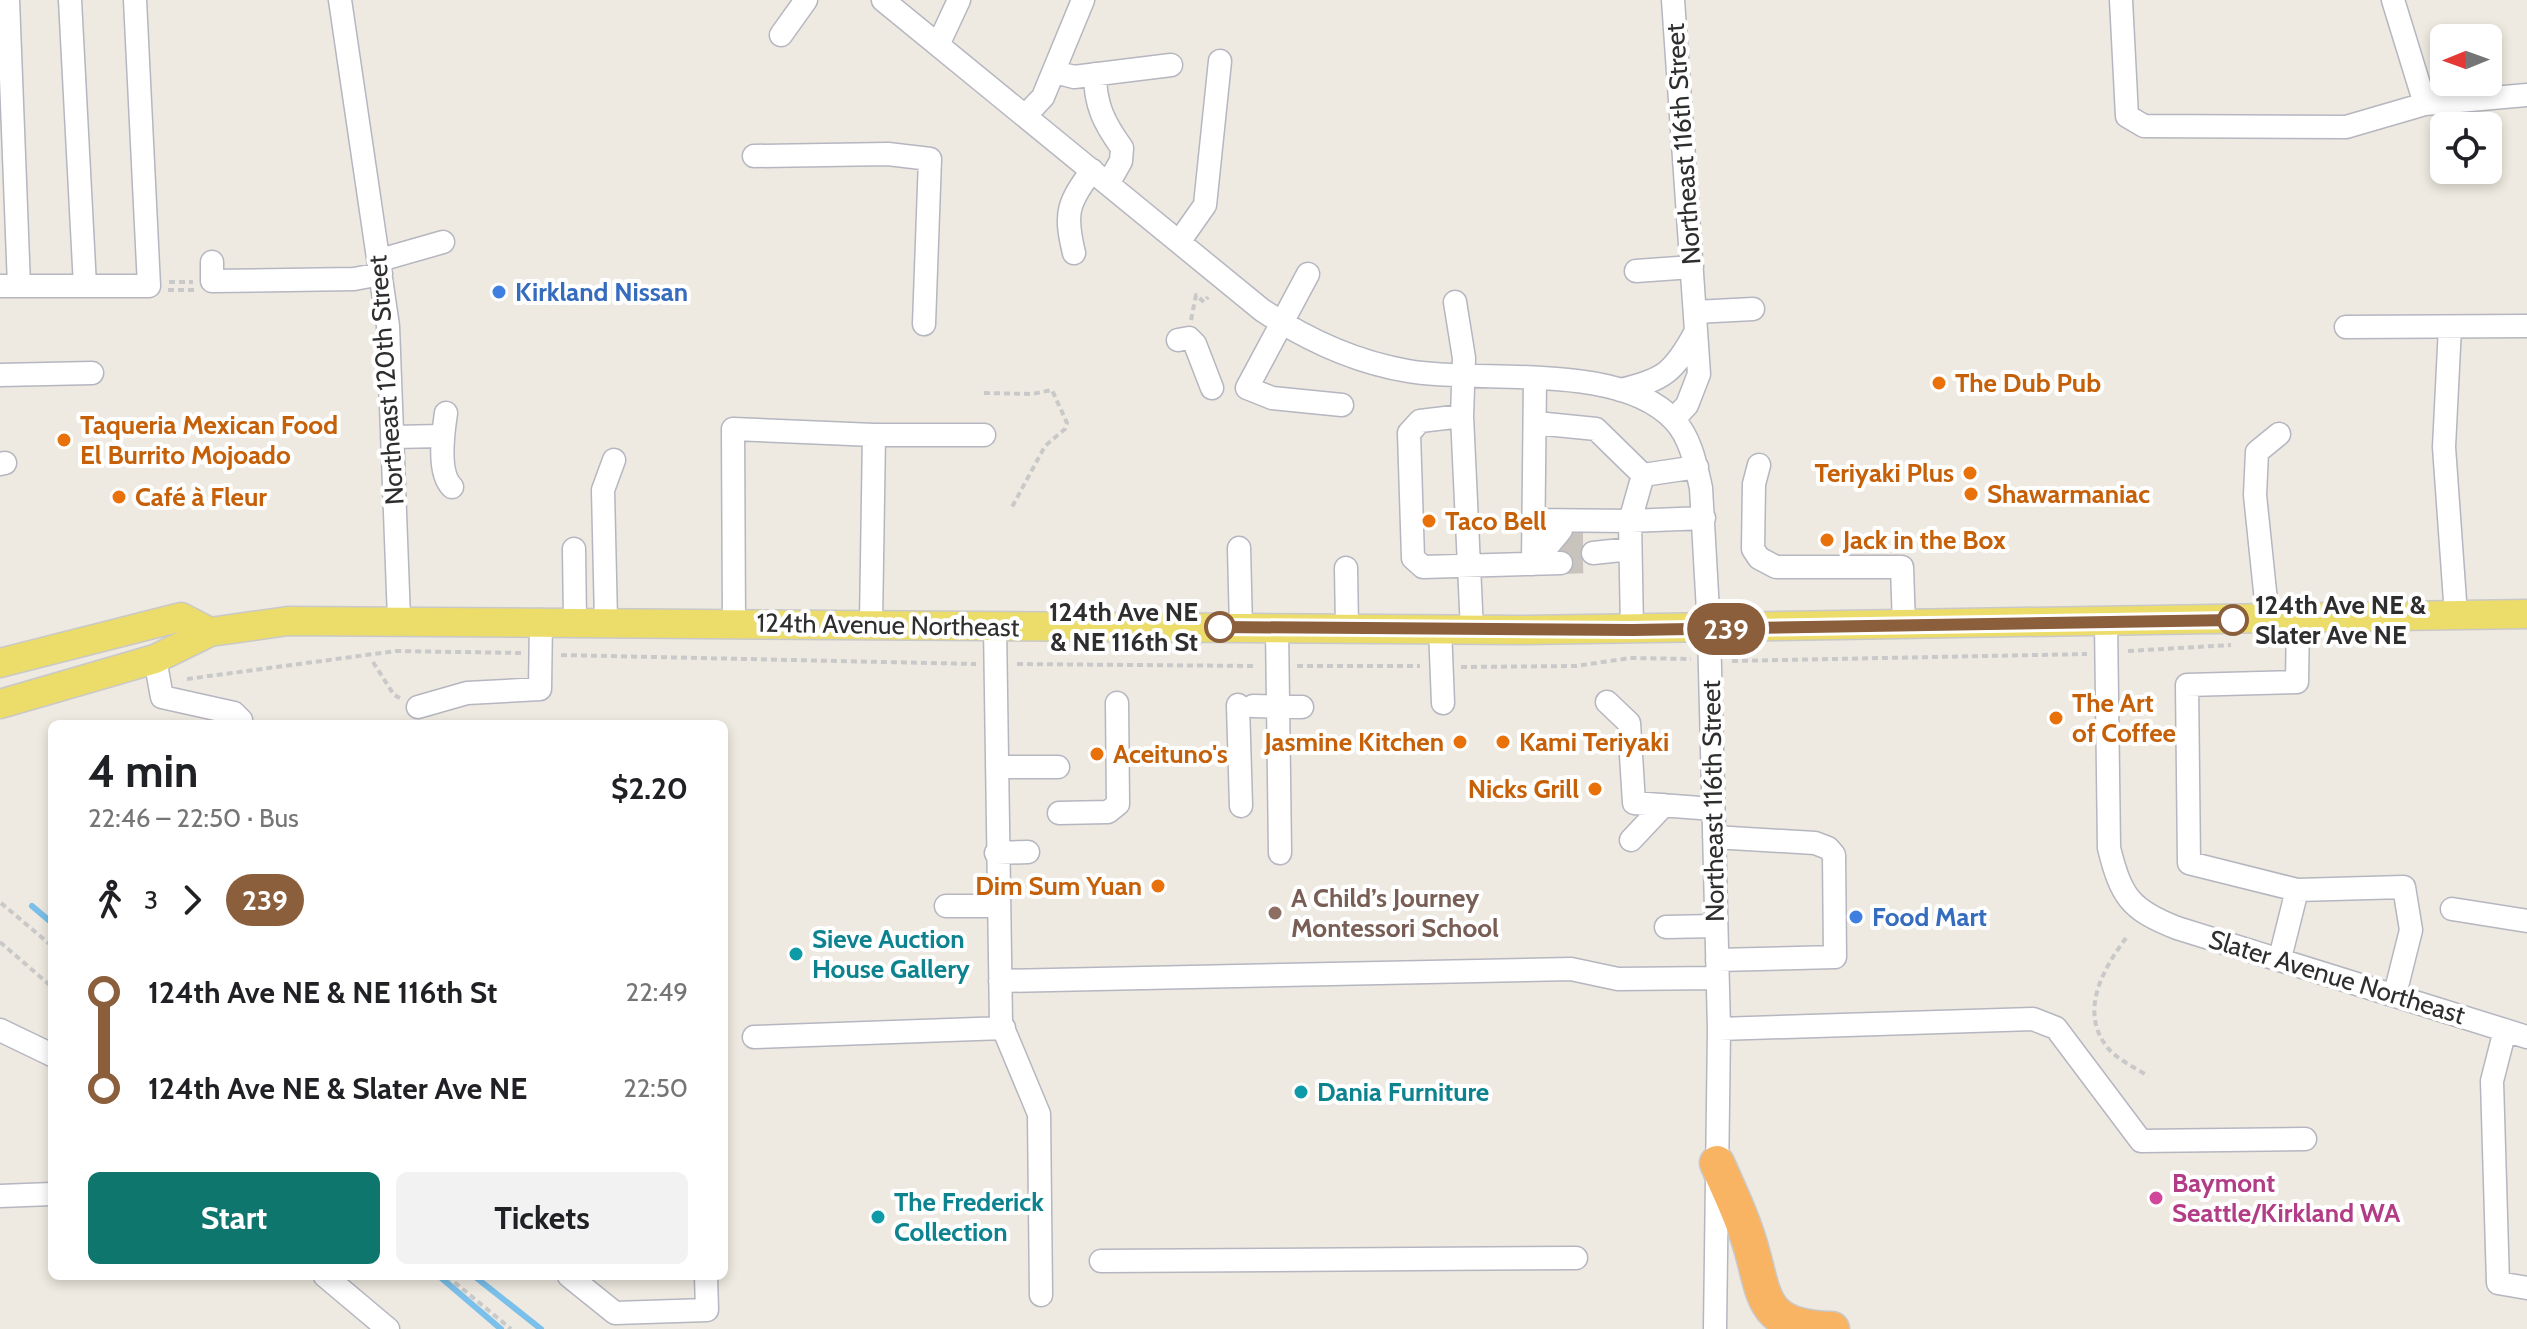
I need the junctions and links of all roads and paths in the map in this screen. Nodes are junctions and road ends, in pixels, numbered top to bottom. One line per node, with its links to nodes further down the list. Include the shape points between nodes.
1 (8, 0): 34 (street)
2 (70, 0): 35 (street)
3 (135, 0): 35 (street, via 149,286)
4 (340, 0): 28 (street, Northeast 120th Street)
5 (806, 0): 13 (street)
6 (883, 0): 14 (street)
7 (959, 0): 14 (street)
8 (1083, 0): 17 (street)
9 (1673, 0): 29 (street, Northeast 116th Street)
10 (2121, 0): 20 (street, via 2127,116 2144,126 2346,127)
11 (2378, 0): 12 (street)
12 (2393, 0): 20 (street)
13 (781, 35)
14 (938, 45): 21 (street)
15 (1220, 61): 25 (street, via 1205,205)
16 (1171, 65): 18 (street)
17 (1055, 72): 18 (street, via 1074,77); 21 (street, via 1043,97)
18 (1095, 74): 23 (street, via 1103,122 1122,148 1121,161)
19 (2527, 95): 20 (street)
20 (2425, 104)
21 (1025, 116): 23 (street)
22 (754, 156): 41 (street, via 888,154 930,159)
23 (1100, 177): 25 (street); 26 (street, via 1076,192 1066,219)
24 (443, 242): 28 (street)
25 (1179, 242): 42 (street)
26 (1074, 253)
27 (212, 262): 28 (street, via 212,281 354,279)
28 (380, 267): 63 (street, Northeast 120th Street)
29 (1692, 267): 30 (street); 40 (street, Northeast 116th Street)
30 (1636, 271)
31 (1308, 274): 42 (street)
32 (172, 282): 33 (path)
33 (192, 282)
34 (10, 286): 35 (street)
35 (85, 286)
36 (1196, 295): 37 (path, via 1204,302)
37 (1208, 297)
38 (1455, 302): 49 (street)
39 (1753, 309): 40 (street)
40 (1695, 322): 52 (street, via 1671,370 1652,383); 57 (street, Northeast 116th Street, via 1697,385)
41 (924, 324)
42 (1284, 324): 49 (street, via 1371,363); 54 (street, via 1247,388 1272,398)
43 (2527, 326): 45 (street)
44 (2346, 327): 45 (street)
45 (2450, 327): 81 (street, via 2444,447)
46 (1178, 340): 51 (street, via 1189,338 1195,344)
47 (92, 373): 48 (street)
48 (0, 375)
49 (1462, 376): 50 (street); 56 (street)
50 (1535, 378): 52 (street); 58 (street)
51 (1212, 388)
52 (1620, 390): 57 (street)
53 (984, 393): 69 (path, via 1052,390 1067,423 1045,446)
54 (1342, 405)
55 (446, 413): 62 (street)
56 (1462, 416): 78 (street); 78 (street, via 1420,421 1409,433 1413,558 1423,567)
57 (1674, 419): 66 (street, Northeast 116th Street)
58 (1536, 423): 67 (street, via 1596,429); 71 (street)
59 (2279, 434): 85 (street, via 2257,452 2255,495)
60 (874, 435): 61 (street); 88 (street, via 733,429); 89 (street)
61 (984, 435)
62 (443, 436): 63 (street); 68 (street, via 446,481)
63 (392, 437): 82 (street, Northeast 120th Street)
64 (614, 460): 87 (street, via 603,490)
65 (1759, 465): 92 (street, via 1753,549 1759,558 1776,567 1902,567)
66 (1697, 467): 67 (street); 70 (street, Northeast 116th Street)
67 (1643, 475): 72 (street)
68 (452, 487)
69 (1012, 507)
70 (1704, 518): 72 (street); 97 (street, Northeast 116th Street)
71 (1533, 520): 72 (street); 77 (street)
72 (1630, 521): 76 (street)
73 (1593, 547): 76 (street)
74 (1239, 548): 94 (street)
75 (574, 549): 86 (street)
76 (1627, 549): 99 (street)
77 (1533, 564): 77 (street, via 1561,547); 78 (street)
78 (1471, 567): 98 (street)
79 (1346, 568): 95 (street)
80 (2527, 614): 81 (main road, 124th Avenue Northeast)
81 (2456, 615): 83 (main road, 124th Avenue Northeast)
82 (399, 619): 84 (main road, 124th Avenue Northeast); 100 (main road, 124th Avenue Northeast, via 288,621)
83 (2298, 619): 85 (main road, 124th Avenue Northeast); 132 (street, via 2297,682 2187,685 2189,863)
84 (541, 620): 86 (main road, 124th Avenue Northeast); 103 (street)
85 (2268, 620): 90 (main road, 124th Avenue Northeast)
86 (575, 621): 87 (main road, 124th Avenue Northeast)
87 (606, 621): 88 (main road, 124th Avenue Northeast)
88 (734, 623): 89 (main road, 124th Avenue Northeast)
89 (871, 623): 91 (main road, 124th Avenue Northeast)
90 (2106, 623): 92 (main road, 124th Avenue Northeast); 143 (street, Slater Avenue Northeast, via 2109,848 2117,882 2147,916)
91 (995, 626): 94 (main road, 124th Avenue Northeast); 109 (street)
92 (1904, 626): 97 (main road, 124th Avenue Northeast)
93 (1277, 627): 94 (main road, 124th Avenue Northeast); 95 (main road, 124th Avenue Northeast); 110 (street)
94 (1241, 628)
95 (1347, 628): 96 (main road, 124th Avenue Northeast)
96 (1440, 629): 98 (main road, 124th Avenue Northeast); 111 (street)
97 (1709, 629): 99 (main road, 124th Avenue Northeast); 125 (street, Northeast 116th Street)
98 (1472, 630): 99 (main road, 124th Avenue Northeast)
99 (1632, 630)
100 (210, 632): 107 (main road, 124th Avenue Northeast, via 181,617); 112 (main road, 124th Avenue Northeast)
101 (2244, 645): 102 (path)
102 (2143, 650)
103 (541, 654): 109 (path); 112 (path, via 396,651); 118 (street, via 540,689 467,693)
104 (1662, 657): 111 (path, via 1583,666)
105 (2058, 657): 108 (path)
106 (373, 662): 118 (path, via 394,695)
107 (0, 663)
108 (1764, 663)
109 (996, 664): 110 (path); 121 (street)
110 (1277, 666): 111 (path); 117 (street)
111 (1442, 666): 115 (street)
112 (157, 686): 116 (main road, 124th Avenue Northeast); 120 (street)
113 (1607, 702): 123 (street, via 1629,723 1634,803)
114 (1117, 703): 126 (street, via 1118,804 1108,812)
115 (1443, 703)
116 (0, 704)
117 (1278, 706): 119 (street); 124 (street, via 1246,706); 131 (street)
118 (418, 707)
119 (1302, 707)
120 (241, 720)
121 (997, 767): 122 (street); 130 (street)
122 (1058, 767)
123 (1664, 805): 125 (street); 128 (street)
124 (1241, 806)
125 (1713, 809): 127 (street, Northeast 116th Street)
126 (1059, 813)
127 (1714, 837): 138 (street, Northeast 116th Street); 144 (street, via 1815,843 1834,855 1835,957)
128 (1631, 840)
129 (1028, 852): 130 (street)
130 (996, 853): 135 (street)
131 (1280, 853)
132 (2297, 890): 143 (street); 147 (street, via 2404,887 2411,930)
133 (1, 903): 142 (path)
134 (946, 906): 135 (street)
135 (998, 906): 145 (street)
136 (2452, 909): 137 (street)
137 (2527, 921)
138 (1716, 926): 139 (street); 144 (street, Northeast 116th Street)
139 (1666, 927)
140 (2126, 938): 155 (path, via 2106,966 2094,1003 2097,1029 2108,1050)
141 (0, 942): 146 (path)
142 (48, 943)
143 (2280, 958): 147 (street, Slater Avenue Northeast)
144 (1717, 969): 145 (street, via 1618,979 1544,969); 149 (street, Northeast 116th Street)
145 (1000, 981): 148 (street)
146 (48, 984)
147 (2395, 994): 151 (street, Slater Avenue Northeast)
148 (1004, 1028): 152 (street); 167 (street, via 1039,1114)
149 (1719, 1029): 156 (street, via 2033,1019 2056,1028 2141,1141); 157 (street, Northeast 116th Street)
150 (0, 1030): 154 (street)
151 (2505, 1030): 153 (street, Slater Avenue Northeast); 166 (street, via 2492,1081 2498,1283)
152 (754, 1037)
153 (2527, 1037)
154 (48, 1053)
155 (2148, 1076)
156 (2305, 1139)
157 (1717, 1163): 170 (street, Northeast 116th Street); 171 (highway, via 1747,1234 1766,1305 1783,1321)
158 (48, 1194): 159 (street)
159 (0, 1196)
160 (1576, 1258): 161 (street)
161 (1101, 1261)
162 (330, 1280): 168 (street)
163 (452, 1280): 169 (path)
164 (574, 1280): 165 (street, via 615,1313 707,1310)
165 (706, 1280)
166 (2527, 1288)
167 (1041, 1295)
168 (383, 1327)
169 (511, 1329)
170 (1715, 1329)
171 (1832, 1329)

